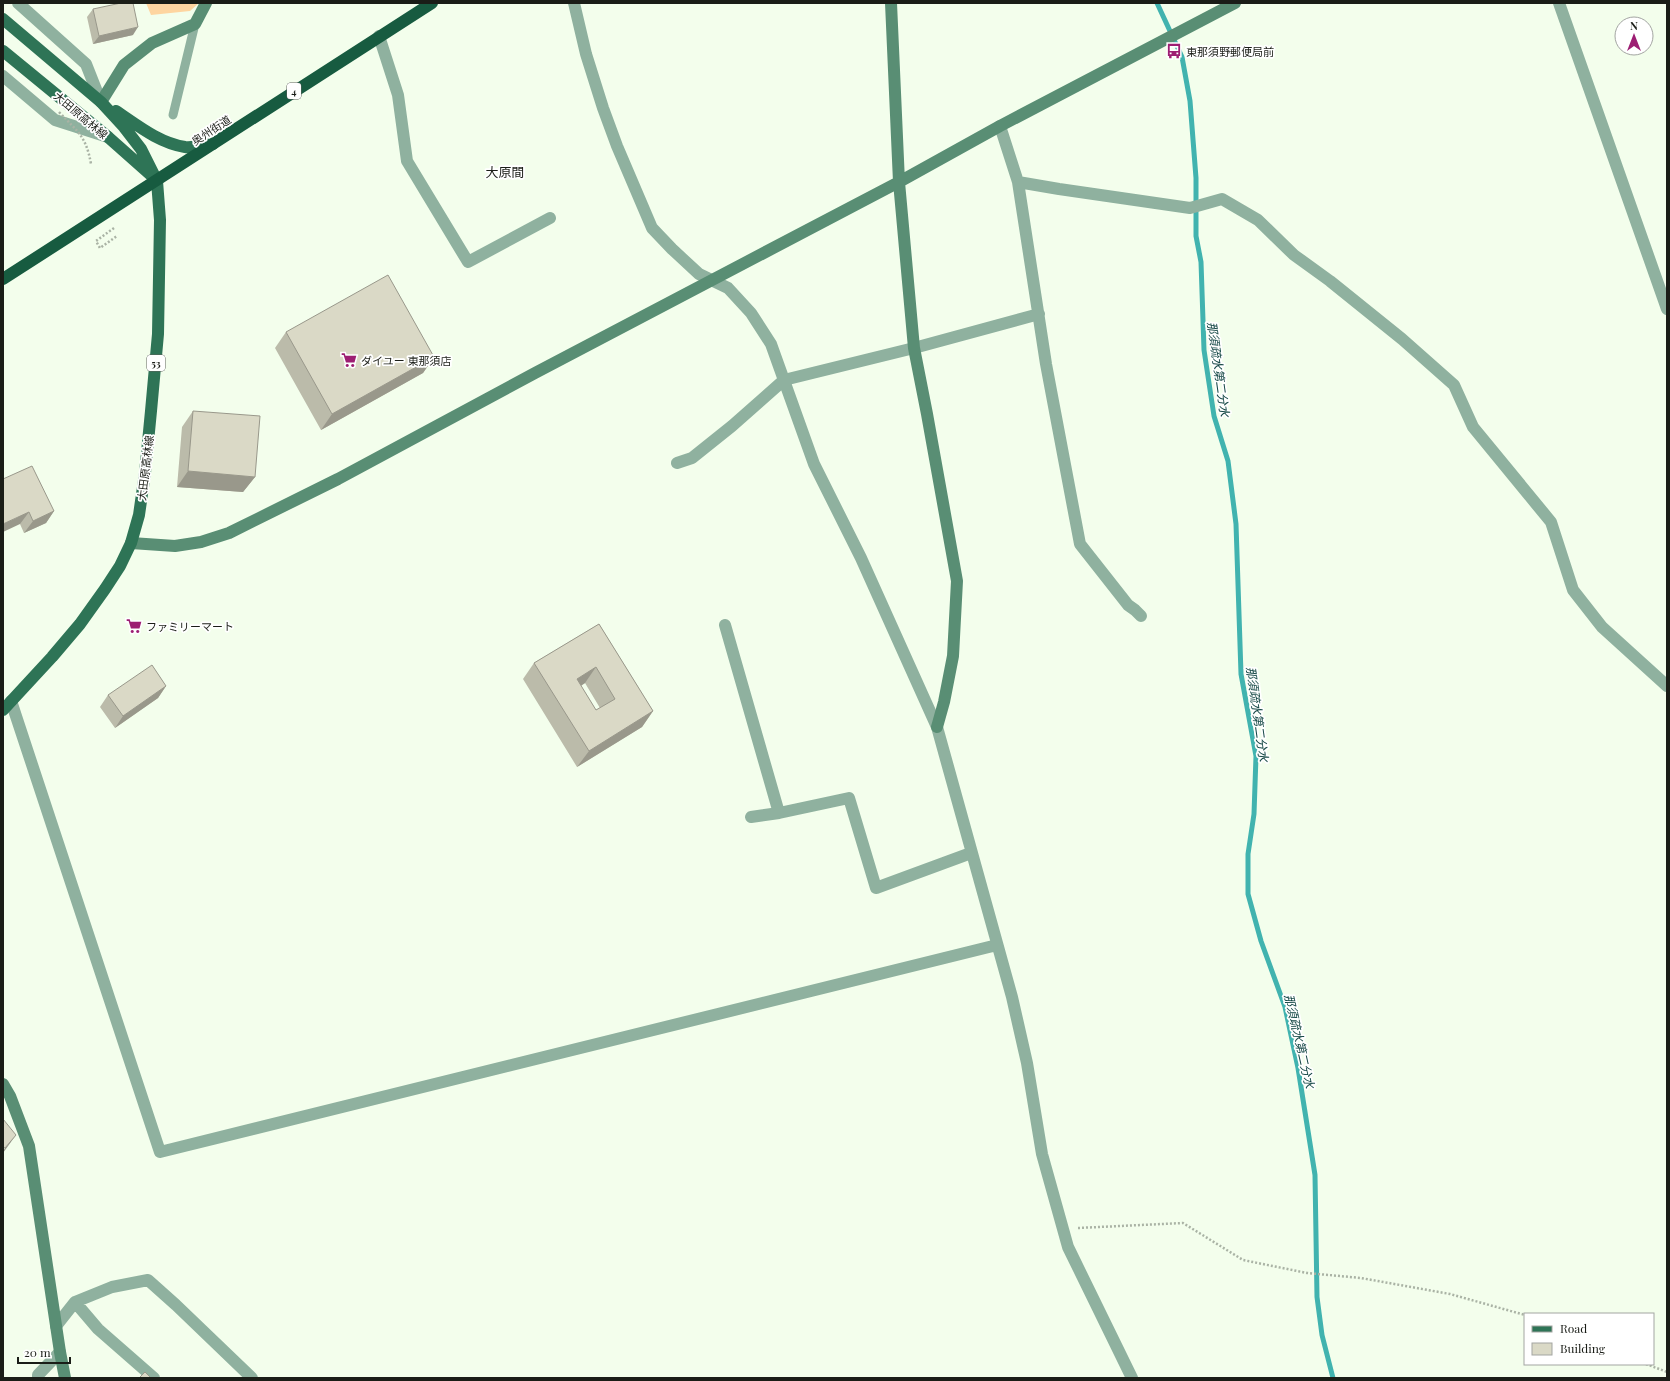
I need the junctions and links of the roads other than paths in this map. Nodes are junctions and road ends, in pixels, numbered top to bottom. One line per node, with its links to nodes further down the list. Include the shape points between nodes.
1 (18, 3): 13 (street, via 86,64)
2 (206, 3): 9 (street)
3 (432, 3): 10 (highway, 奥州街道 / 4)
4 (574, 3): 23 (street, via 586,54 603,108 652,228 699,274)
5 (890, 3): 19 (street)
6 (1235, 3): 15 (street)
7 (1558, 3): 24 (street)
8 (3, 19): 13 (main road, 大田原高林線 / 53)
9 (195, 24): 13 (street, via 152,43 124,65); 14 (lane)
10 (379, 36): 17 (highway, 奥州街道 / 4); 21 (street, via 398,95 407,161 468,262)
11 (3, 51): 16 (main road, 大田原高林線)
12 (3, 76): 16 (street, via 55,120)
13 (101, 102): 17 (main road, 大田原高林線 / 53, via 169,143 186,147); 18 (main road, 大田原高林線 / 53, via 141,149)
14 (173, 115)
15 (1000, 126): 19 (street); 20 (street)
16 (108, 138): 18 (main road, 大田原高林線)
17 (213, 144): 18 (highway, 奥州街道 / 4)
18 (157, 181): 22 (highway, 奥州街道 / 4); 29 (main road, 大田原高林線 / 53, via 160,220 158,334 145,473)
19 (899, 182): 23 (street); 26 (street)
20 (1018, 182): 25 (street); 32 (street, via 1190,208 1222,199 1258,220 1294,255 1396,334 1454,385 1473,427 1552,522 1573,590 1602,627)
21 (550, 218)
22 (3, 279)
23 (712, 281): 27 (street, via 728,288 751,313 771,344); 29 (street, via 338,479 229,533 201,542 175,546)
24 (1667, 309)
25 (1039, 314): 26 (street); 30 (street, via 1080,544 1128,605)
26 (914, 348): 27 (street); 35 (street, via 957,581 953,656)
27 (784, 380): 28 (street, via 692,458); 35 (street, via 814,464 861,558)
28 (677, 463)
29 (131, 543): 33 (main road, 大田原高林線 / 53, via 106,589 80,624)
30 (1141, 616)
31 (724, 625): 36 (street)
32 (1667, 686)
33 (11, 701): 34 (main road, 大田原高林線 / 53); 39 (street, via 160,1152)
34 (3, 710)
35 (938, 727): 38 (street)
36 (779, 813): 37 (street); 38 (street, via 849,798 876,888)
37 (751, 817)
38 (971, 853): 39 (street)
39 (997, 945): 48 (street, via 1012,996 1027,1063 1042,1154 1062,1228 1068,1247)
40 (3, 1084): 42 (street, via 29,1146)
41 (75, 1302): 42 (street); 46 (street, via 98,1329); 47 (street, via 112,1288 148,1280)
42 (56, 1326): 43 (street)
43 (60, 1352): 44 (street); 45 (street)
44 (38, 1378)
45 (65, 1378)
46 (154, 1378)
47 (252, 1378)
48 (1132, 1378)

